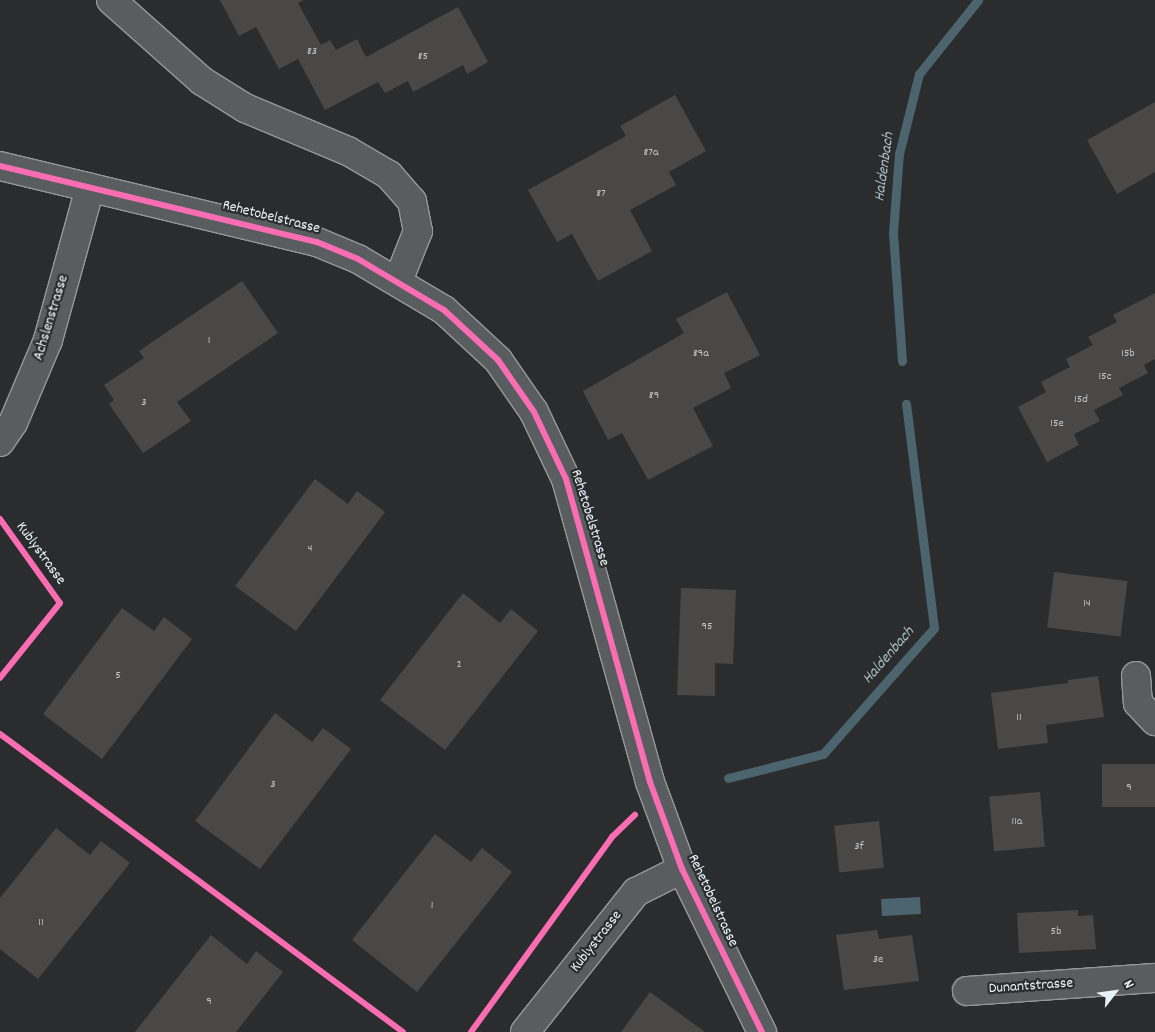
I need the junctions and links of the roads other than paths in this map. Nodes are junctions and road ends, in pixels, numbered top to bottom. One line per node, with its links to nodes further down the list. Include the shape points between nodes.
1 (111, 0): 4 (street, via 202,82 245,108 348,151 394,179 412,201 418,231)
2 (0, 166): 3 (street, Rehetobelstrasse)
3 (90, 188): 4 (street, Rehetobelstrasse, via 317,242); 5 (street, Achslenstrasse, via 48,340 13,423)
4 (398, 281): 8 (street, Rehetobelstrasse, via 444,310 498,360 542,429 566,479 650,782)
5 (0, 442)
6 (1136, 676): 7 (street, via 1138,703)
7 (1155, 721)
8 (682, 869): 11 (street, Kublystrasse, via 636,892); 12 (street, Rehetobelstrasse)
9 (1155, 978): 10 (street, Dunantstrasse)
10 (967, 991)
11 (525, 1032)
12 (762, 1032)

